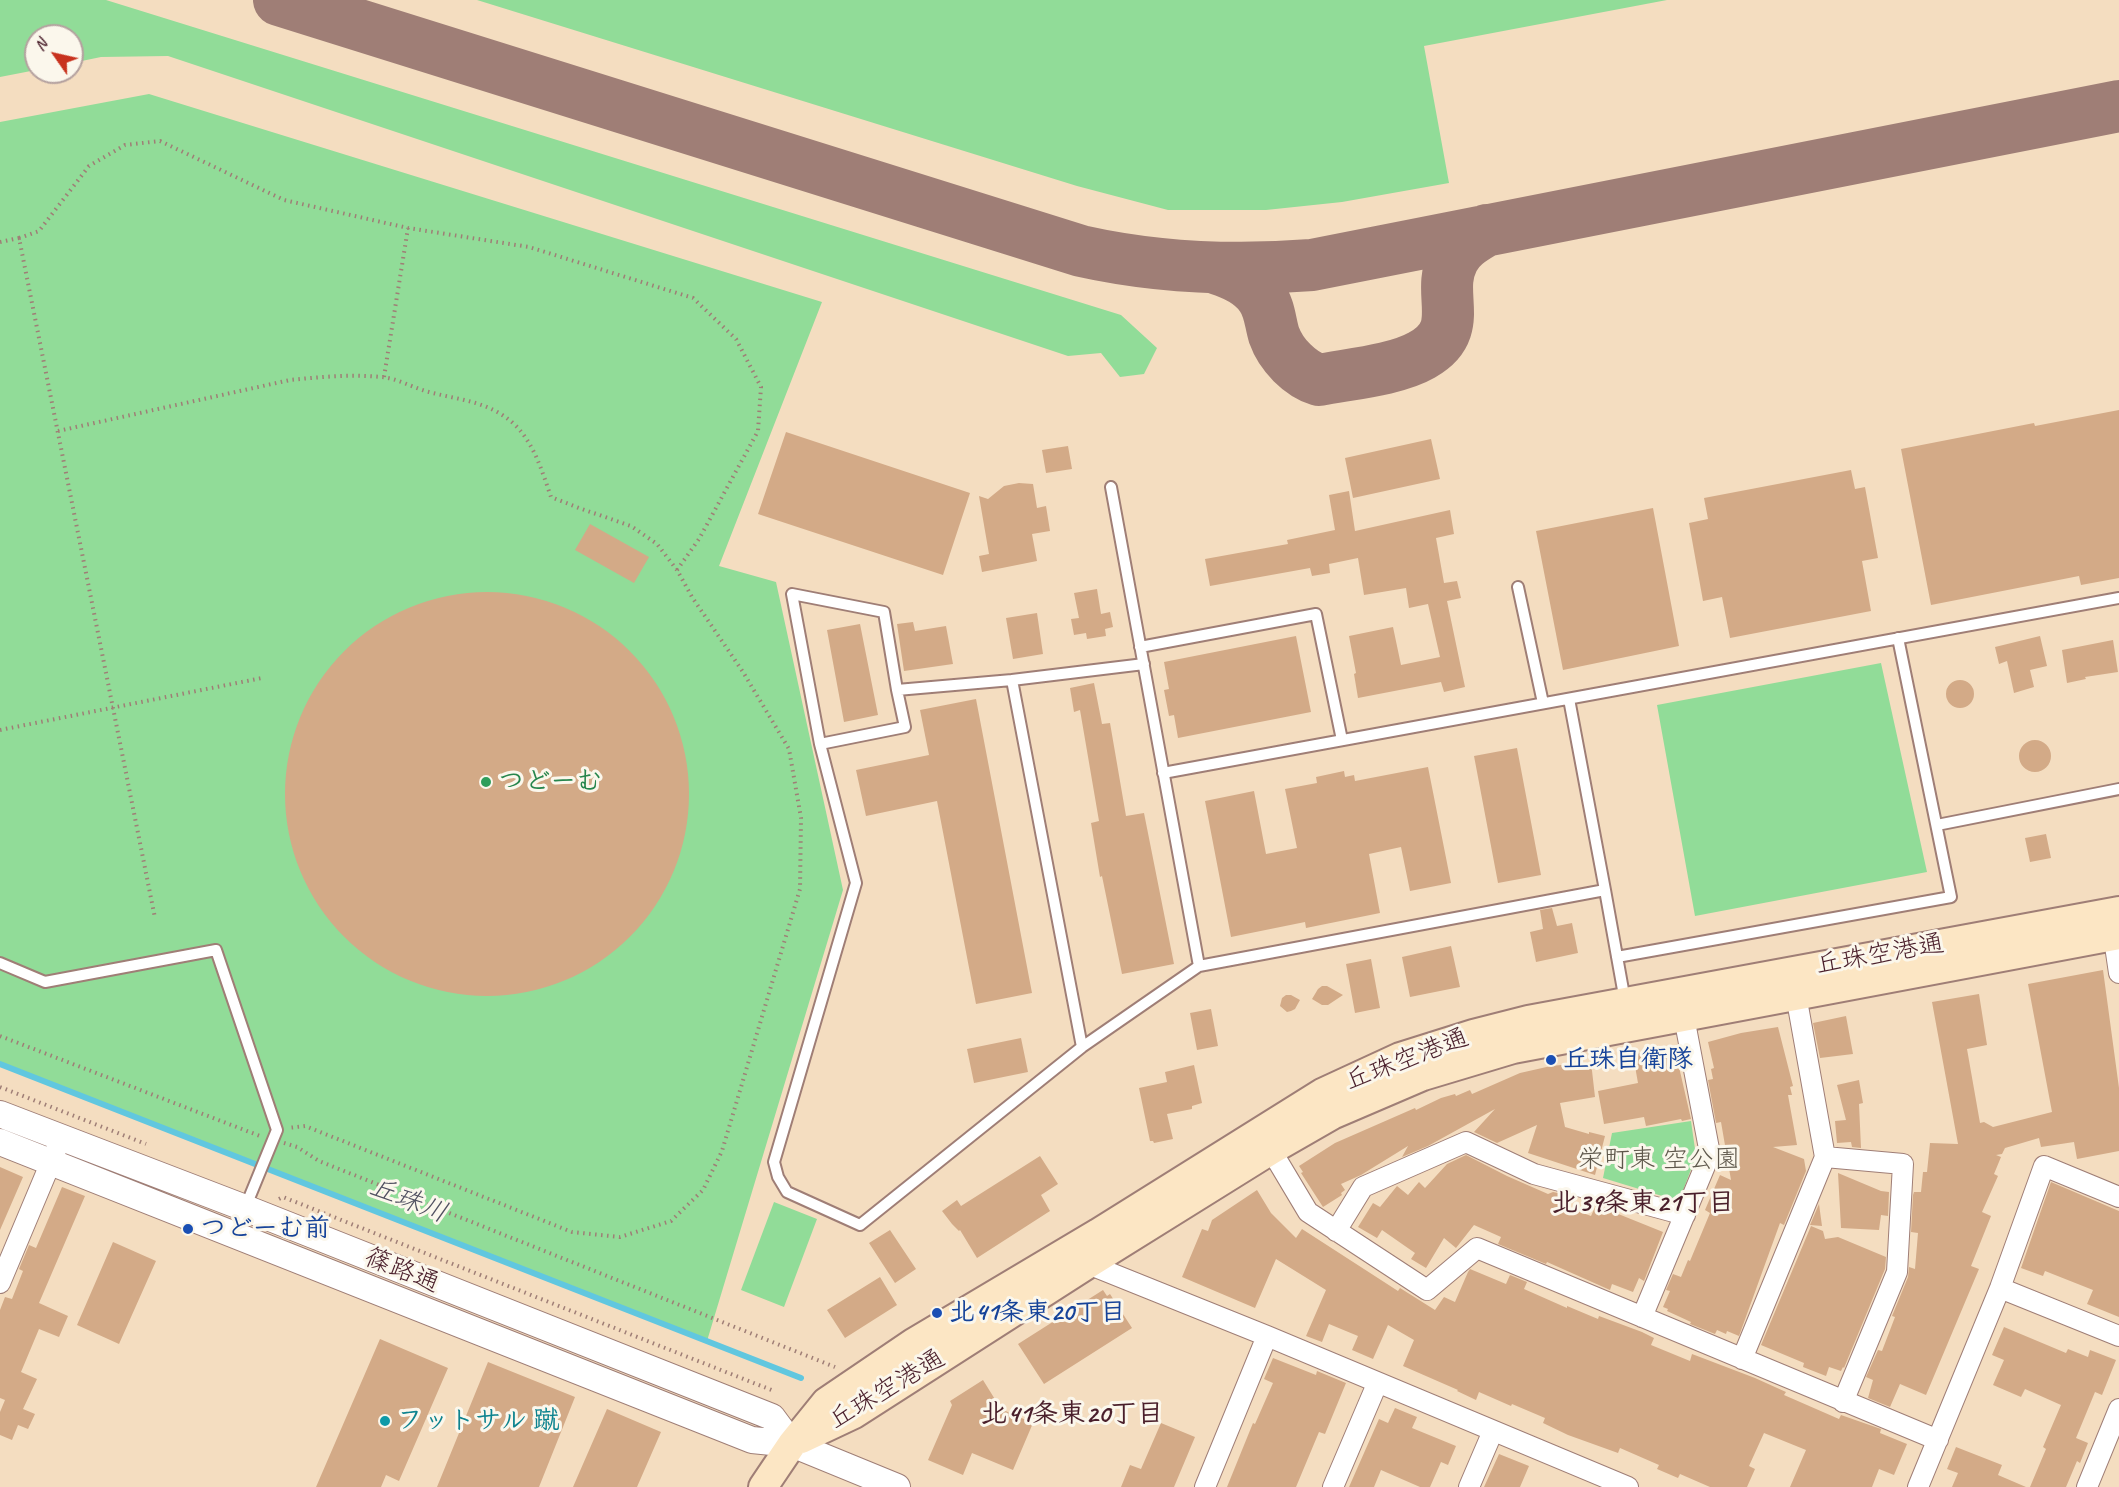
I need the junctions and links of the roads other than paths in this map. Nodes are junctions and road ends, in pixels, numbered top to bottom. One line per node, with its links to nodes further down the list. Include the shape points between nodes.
1 (1111, 487): 5 (lane)
2 (1518, 587): 10 (lane)
3 (2119, 598): 4 (lane)
4 (1898, 638): 9 (lane); 15 (lane)
5 (1140, 647): 6 (lane); 11 (lane, via 1316,614)
6 (1144, 664): 7 (lane); 13 (lane)
7 (1012, 680): 8 (lane); 25 (lane)
8 (897, 690): 12 (lane, via 905,727); 12 (lane, via 884,612 792,594)
9 (1569, 699): 10 (lane); 16 (lane)
10 (1543, 703): 11 (lane)
11 (1342, 740): 13 (lane)
12 (820, 744): 25 (lane, via 856,883 774,1162 787,1192 860,1225)
13 (1163, 773): 20 (lane)
14 (2119, 789): 15 (lane)
15 (1936, 825): 18 (lane, via 1951,897)
16 (1605, 890): 18 (lane); 20 (lane)
17 (2115, 924): 21 (street); 22 (main road, 丘珠空港通); 23 (main road, 丘珠空港通)
18 (1617, 957): 23 (lane)
19 (0, 963): 33 (lane, via 45,982 216,950 277,1130)
20 (1199, 966): 25 (lane)
21 (2119, 973)
22 (1796, 995): 24 (main road, 丘珠空港通); 30 (street)
23 (1628, 1015): 24 (main road, 丘珠空港通); 29 (main road, 丘珠空港通, via 1423,1076 1332,1115); 37 (main road, 丘珠空港通, via 1528,1020 1400,1057 1323,1093)
24 (1684, 1017): 34 (street, via 1710,1154)
25 (1082, 1047)
26 (0, 1114): 27 (street, 篠路通)
27 (60, 1138): 31 (street); 33 (street, 篠路通)
28 (0, 1142): 31 (street, 篠路通)
29 (1271, 1150): 35 (street, via 1308,1212); 37 (main road, 丘珠空港通)
30 (1825, 1157): 43 (street); 45 (street, via 1903,1164 1897,1272)
31 (51, 1162): 36 (street, 篠路通); 38 (street)
32 (2119, 1197): 39 (street, via 2043,1166)
33 (249, 1199): 36 (lane); 49 (street, 篠路通, via 772,1417)
34 (1684, 1215): 35 (street, via 1534,1174 1466,1142 1363,1187); 40 (street)
35 (1336, 1231): 40 (street, via 1427,1290 1477,1248)
36 (234, 1234): 49 (street, 篠路通, via 752,1440)
37 (1083, 1254): 41 (street); 49 (main road, 丘珠空港通, via 913,1343 826,1402)
38 (0, 1283)
39 (2000, 1288): 42 (street); 48 (street)
40 (1642, 1317): 43 (street)
41 (1268, 1336): 44 (street); 53 (street)
42 (2119, 1336)
43 (1742, 1359): 45 (street)
44 (1377, 1384): 47 (street); 54 (street)
45 (1843, 1402): 48 (street)
46 (2119, 1409): 57 (street)
47 (1493, 1431): 50 (street); 55 (street)
48 (1938, 1440): 56 (street)
49 (792, 1444): 51 (main road, 丘珠空港通); 52 (street, 篠路通)
50 (1616, 1485)
51 (763, 1487)
52 (897, 1487)
53 (1204, 1487)
54 (1333, 1487)
55 (1469, 1487)
56 (1918, 1487)
57 (2087, 1487)

